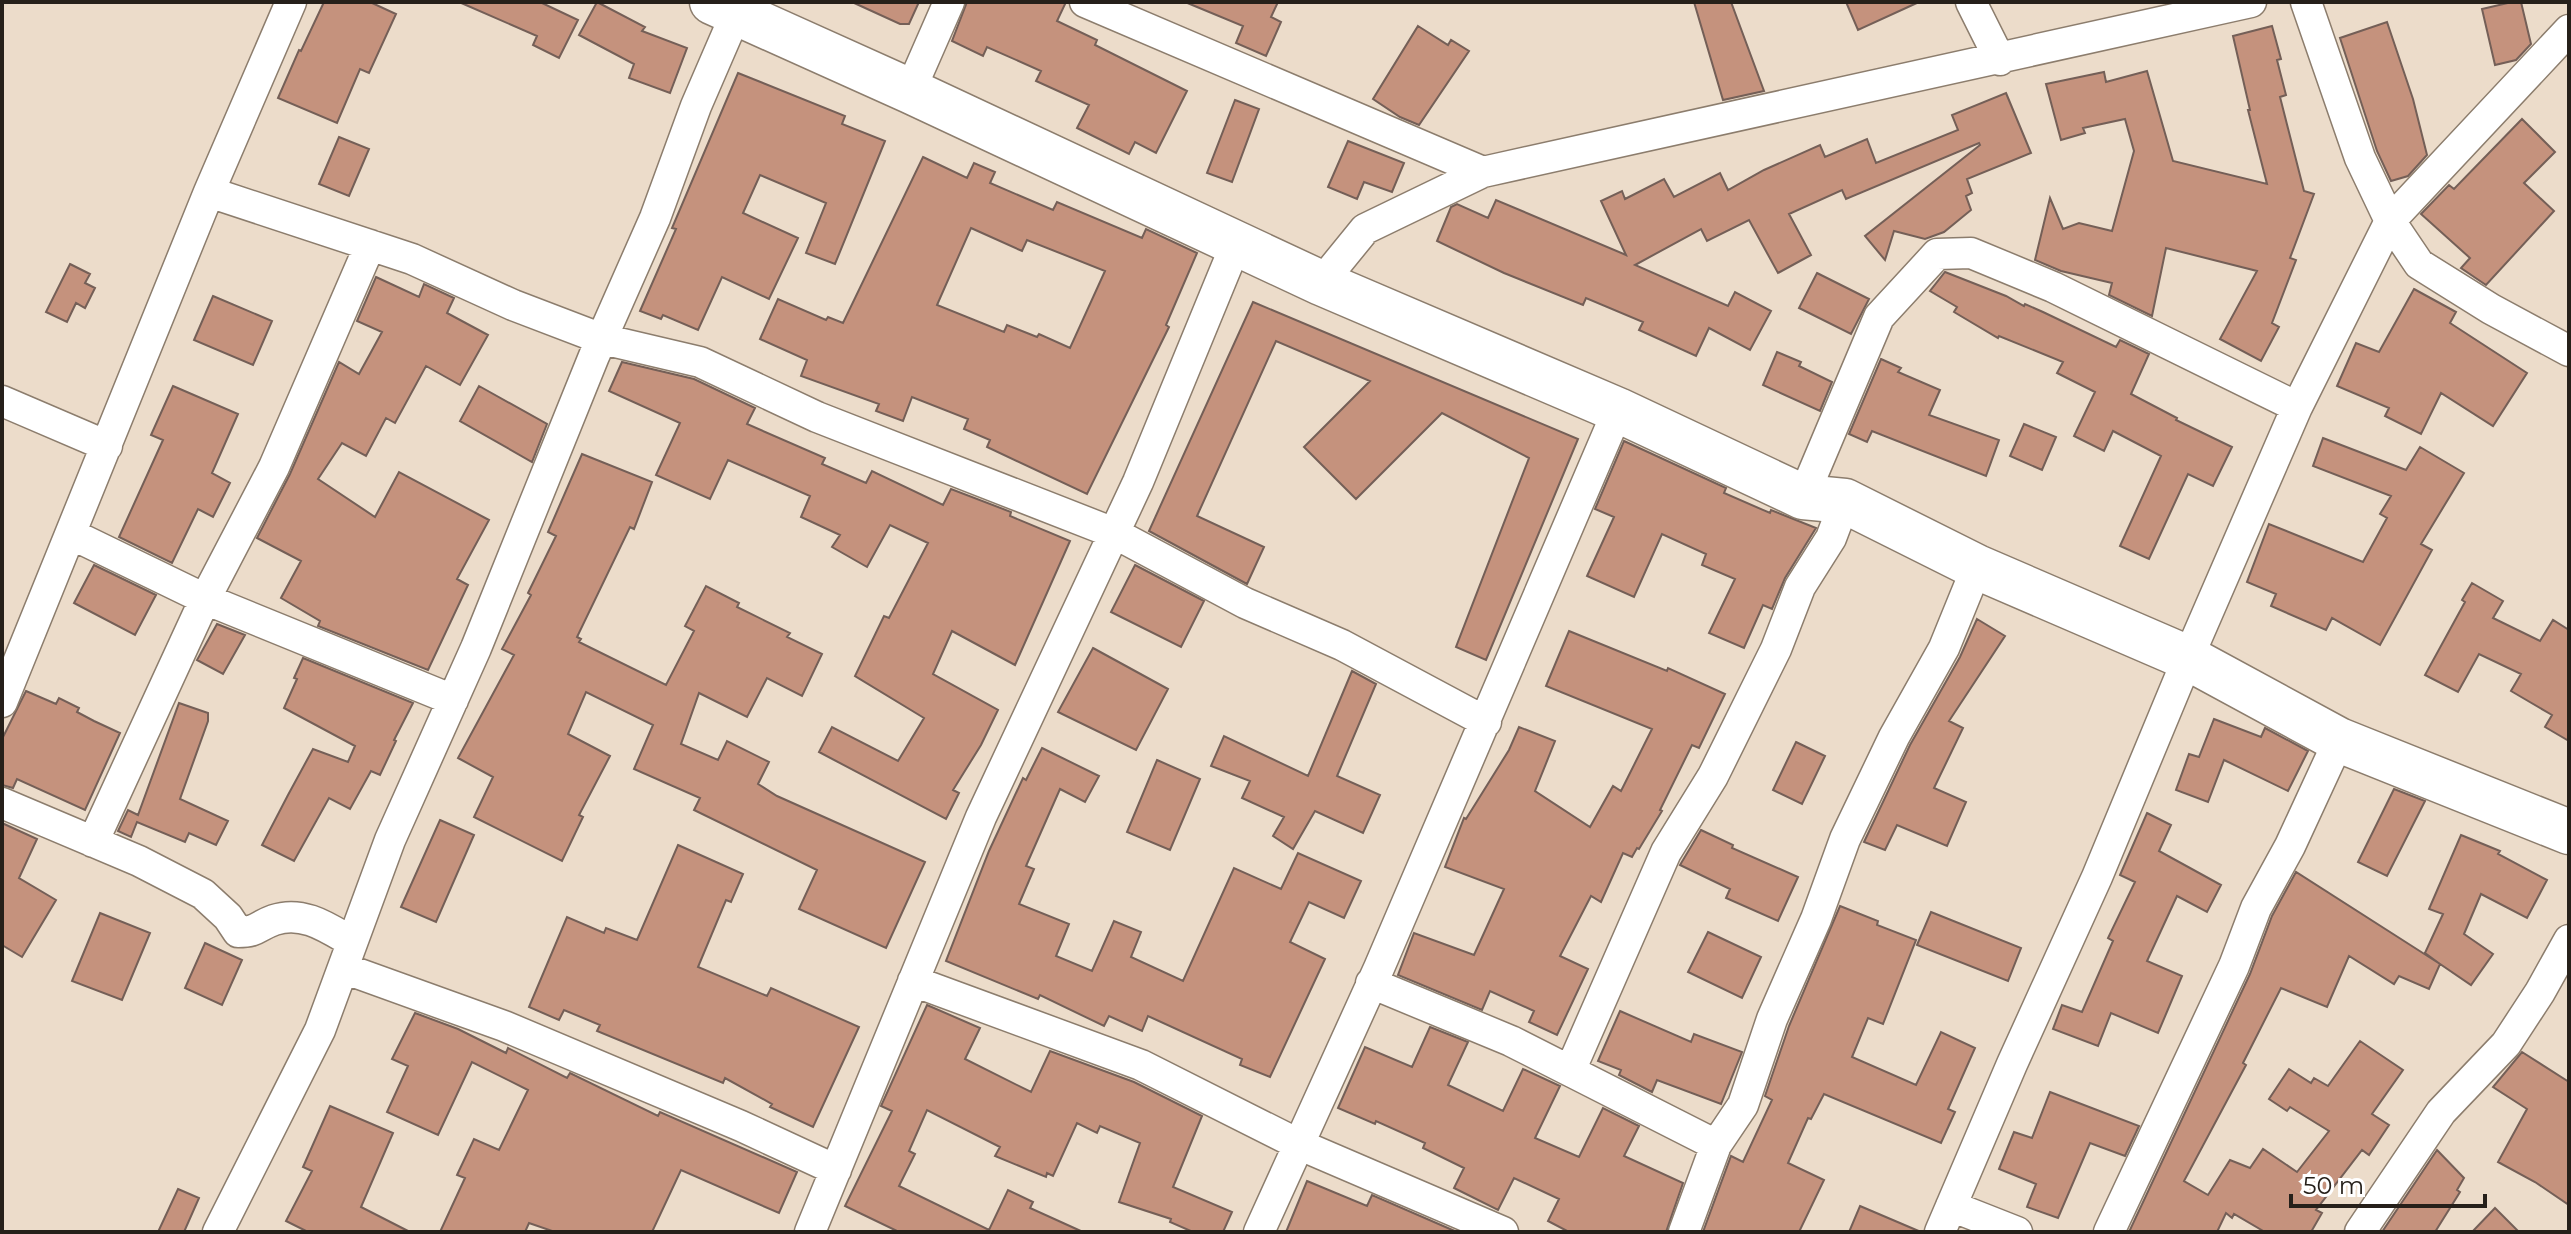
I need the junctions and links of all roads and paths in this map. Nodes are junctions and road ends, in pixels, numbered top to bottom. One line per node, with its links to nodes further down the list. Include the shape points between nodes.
1 (291, 2): 12 (street)
2 (949, 2): 10 (street)
3 (1085, 2): 11 (street)
4 (1971, 2): 9 (street)
5 (2251, 2): 9 (street)
6 (2306, 2): 13 (street, via 2360,158)
7 (730, 6): 10 (street); 17 (street, via 655,218)
8 (2569, 30): 13 (street)
9 (2000, 60): 11 (street)
10 (910, 91): 14 (street)
11 (1483, 172): 16 (street, via 1365,229)
12 (209, 192): 15 (street); 22 (street)
13 (2390, 221): 18 (street, via 2419,264); 20 (street)
14 (1236, 244): 16 (street); 24 (street)
15 (370, 245): 17 (street); 27 (street, via 274,467)
16 (1321, 283): 21 (street)
17 (602, 339): 24 (street, via 700,362 817,417); 29 (street)
18 (2569, 351)
19 (2, 401): 22 (street)
20 (2297, 407): 23 (street, via 2053,287 1971,253 1937,254 1879,317); 28 (street)
21 (1618, 410): 23 (street); 31 (street)
22 (107, 446): 25 (street)
23 (1824, 499): 26 (street); 40 (street, via 1831,538 1800,587 1776,649 1713,776 1666,852)
24 (1114, 533): 31 (street); 38 (street, via 981,817)
25 (71, 534): 27 (street); 30 (street)
26 (1977, 567): 28 (street); 42 (street, via 1944,648 1845,839 1743,1105)
27 (205, 599): 29 (street); 35 (street)
28 (2188, 658): 32 (street); 44 (street)
29 (453, 700): 37 (street, via 390,840)
30 (2, 702)
31 (1486, 722): 39 (street)
32 (2339, 740): 34 (street); 51 (street, via 2256,908)
33 (2, 803): 35 (street)
34 (2569, 832)
35 (93, 842): 37 (street, via 203,894 238,932 255,932 292,915 321,924)
36 (2569, 940): 52 (street, via 2506,1044 2441,1112)
37 (348, 955): 43 (street); 46 (street, via 320,1030)
38 (913, 981): 41 (street, via 1141,1065); 43 (street)
39 (1371, 983): 40 (street); 41 (street)
40 (1570, 1071): 42 (street)
41 (1298, 1144): 45 (street); 48 (street)
42 (1716, 1145): 49 (street)
43 (836, 1170): 47 (street)
44 (1946, 1219): 50 (street)
45 (1484, 1228)
46 (218, 1232)
47 (810, 1232)
48 (1259, 1232)
49 (1684, 1232)
50 (2017, 1232)
51 (2109, 1232)
52 (2360, 1232)

